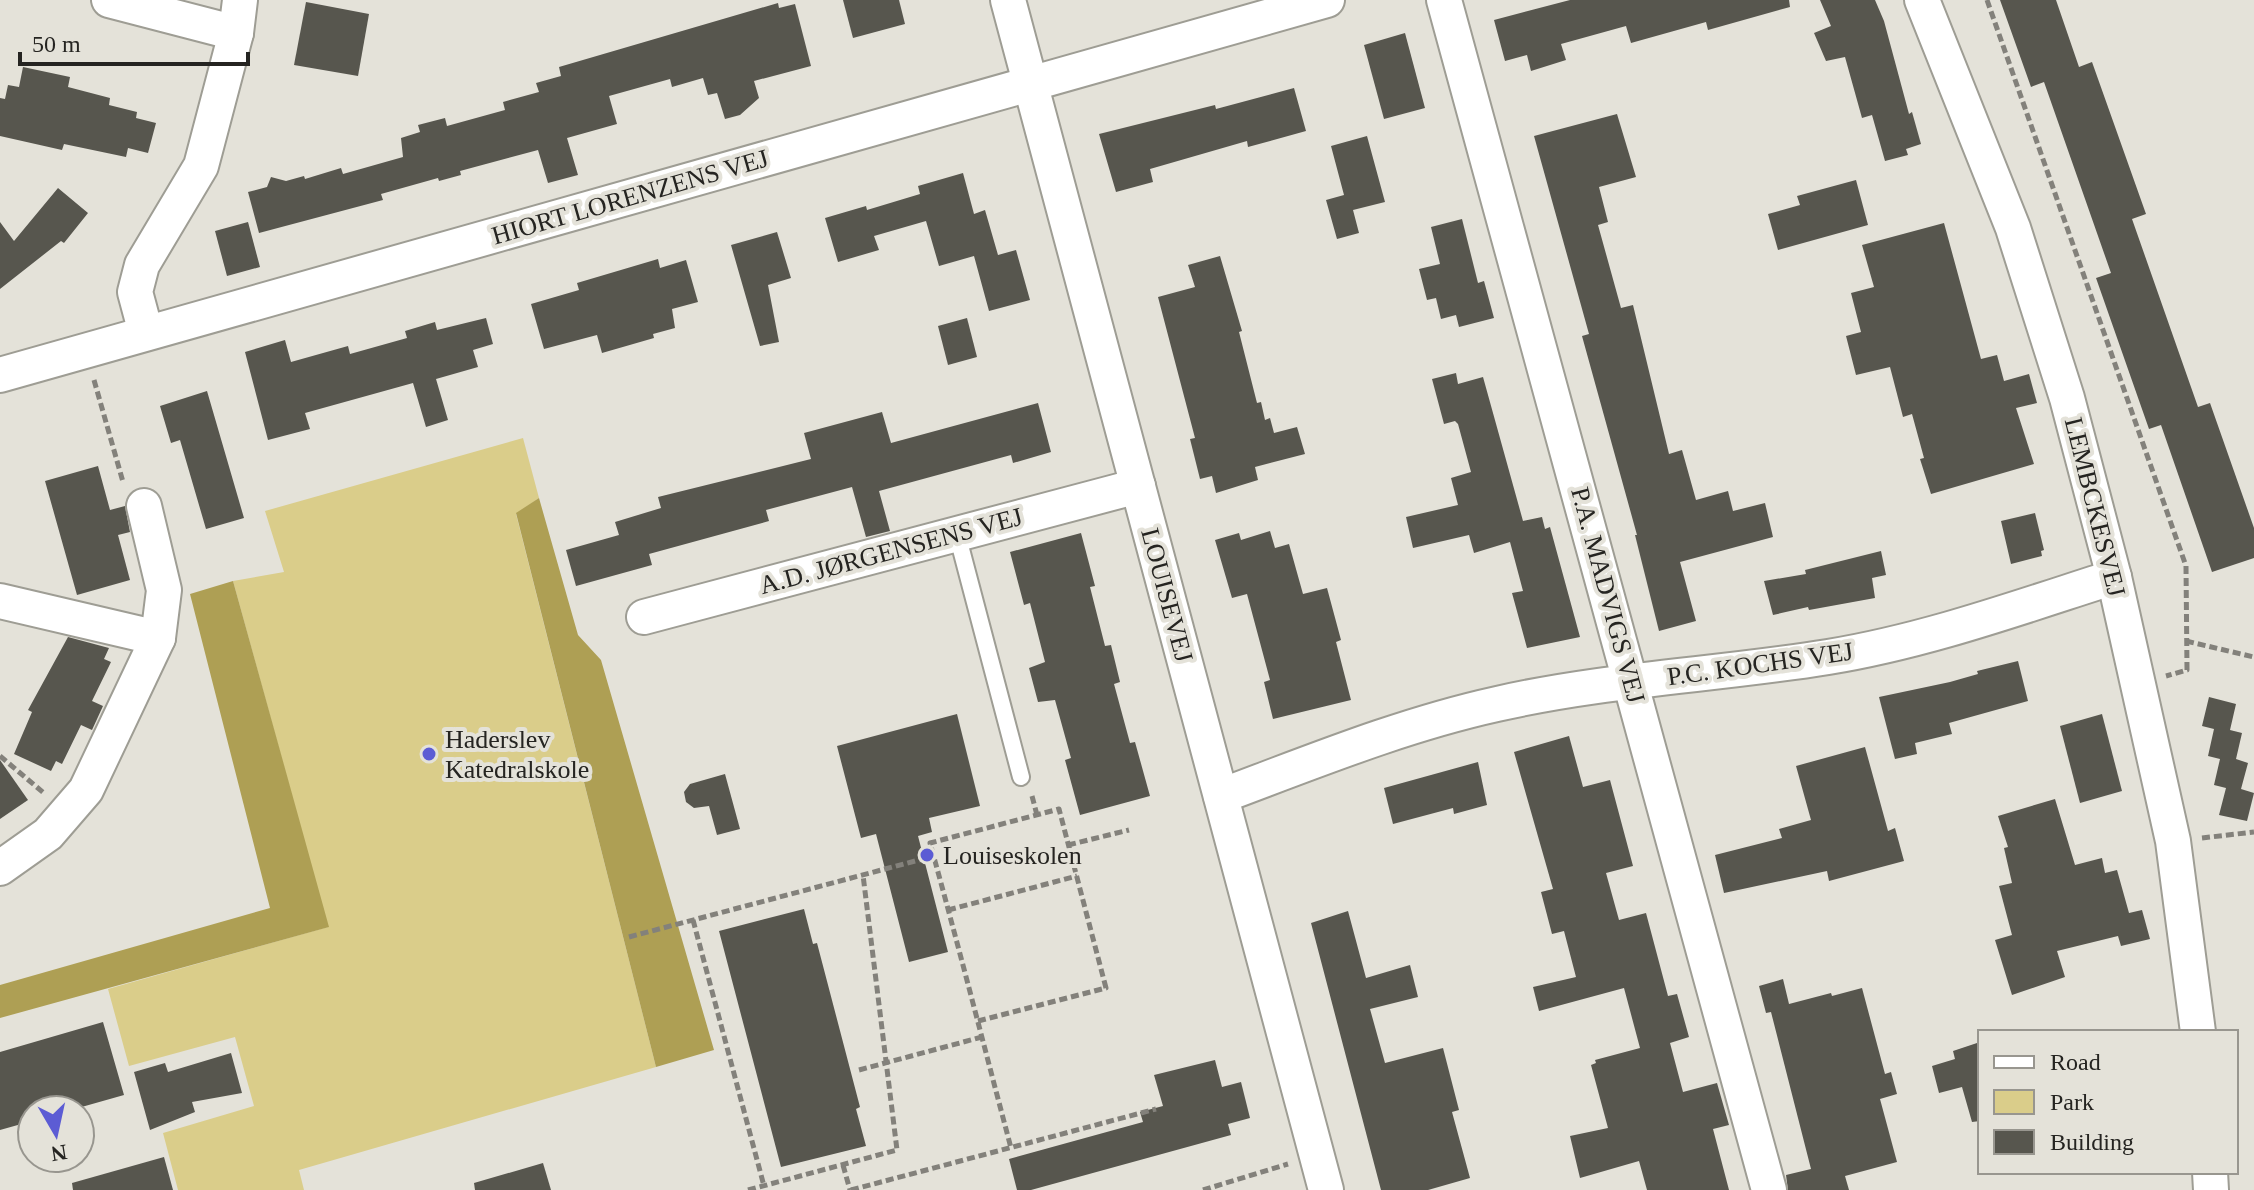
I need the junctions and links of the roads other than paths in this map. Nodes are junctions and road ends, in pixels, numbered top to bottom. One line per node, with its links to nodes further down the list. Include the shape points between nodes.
1 (109, 0): 8 (street)
2 (240, 0): 8 (street)
3 (1008, 0): 9 (street, LOUISEVEJ)
4 (1327, 0): 7 (street, HIORT LORENZENS VEJ)
5 (1444, 0): 19 (street, P.A. MADVIGS VEJ)
6 (1922, 0): 15 (street, LEMBCKESVEJ, via 2013,228 2067,398)
7 (1258, 9): 9 (street, HIORT LORENZENS VEJ)
8 (236, 33): 10 (street, via 201,166 142,265 135,292)
9 (1031, 85): 10 (street, HIORT LORENZENS VEJ); 12 (street, LOUISEVEJ)
10 (146, 333): 11 (street, HIORT LORENZENS VEJ)
11 (0, 375)
12 (1138, 486): 14 (street, A.D. JØRGENSENS VEJ); 21 (street, LOUISEVEJ)
13 (144, 506): 18 (street, via 164,590)
14 (957, 534): 17 (street, A.D. JØRGENSENS VEJ); 20 (lane)
15 (2114, 577): 19 (street, P.C. KOCHS VEJ, via 1924,637 1828,657); 23 (street, LEMBCKESVEJ, via 2173,841)
16 (0, 601): 18 (street)
17 (644, 617)
18 (158, 638): 22 (street, via 86,790 48,834)
19 (1632, 681): 21 (street, P.C. KOCHS VEJ, via 1498,704 1389,733); 25 (street, P.A. MADVIGS VEJ)
20 (1021, 777)
21 (1221, 796): 24 (street, LOUISEVEJ)
22 (0, 868)
23 (2198, 1030)
24 (1326, 1190)
25 (1769, 1190)

